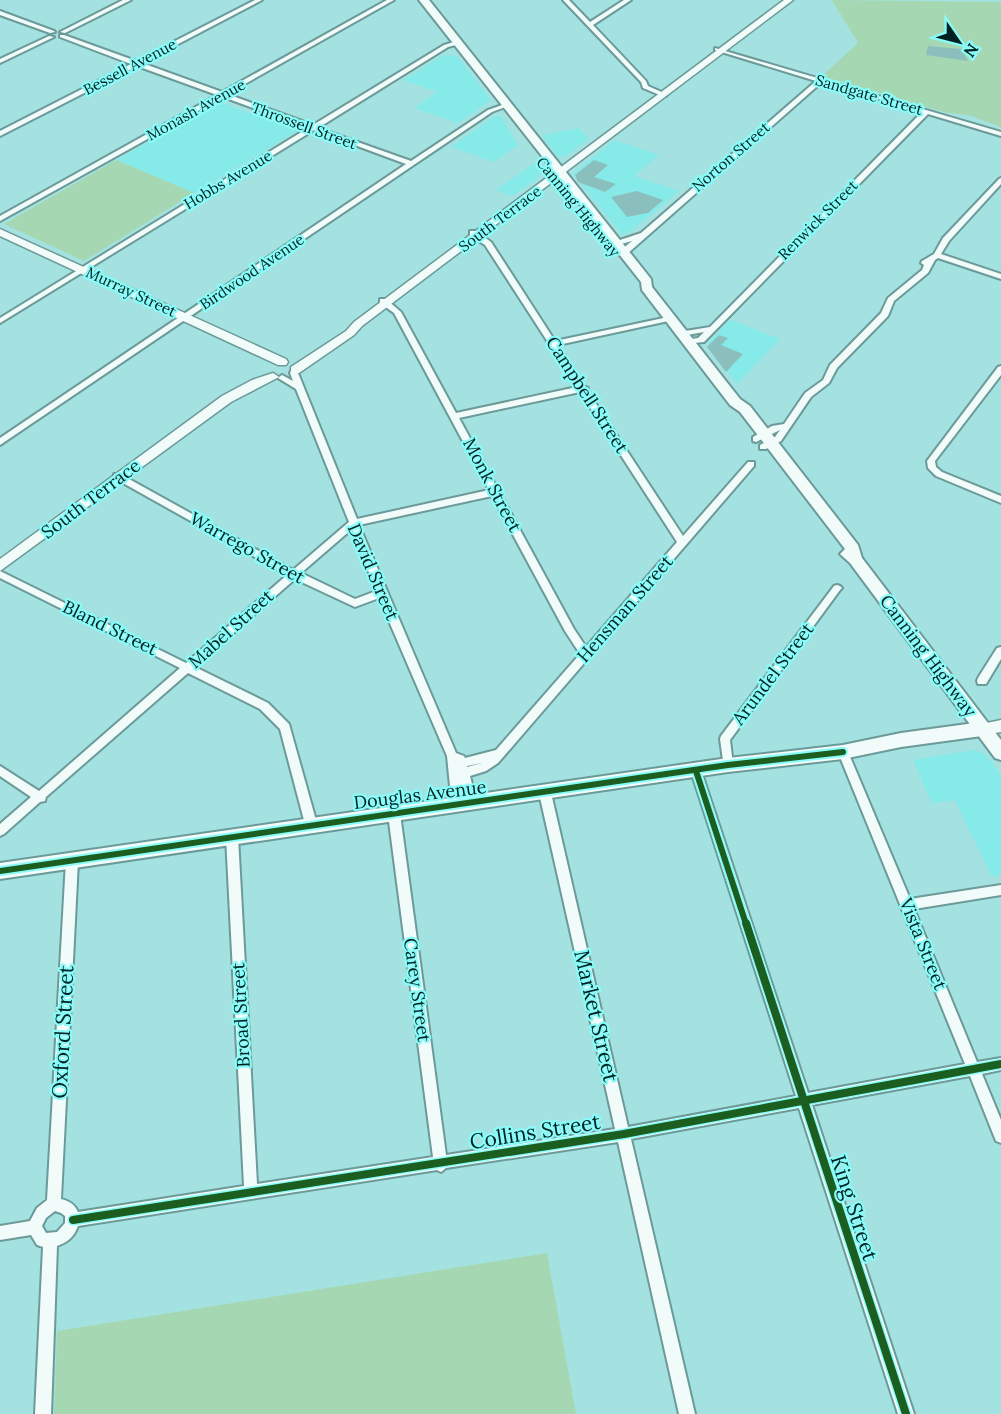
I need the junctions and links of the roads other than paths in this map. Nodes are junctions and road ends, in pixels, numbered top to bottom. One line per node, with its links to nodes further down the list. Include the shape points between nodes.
1 (128, 0): 12 (street)
2 (259, 0): 16 (street, Bessell Avenue)
3 (391, 0): 19 (street, Monash Avenue)
4 (424, 0): 13 (main road, Canning Highway)
5 (566, 0): 10 (street)
6 (628, 0): 10 (street)
7 (781, 0): 14 (main road, South Terrace)
8 (789, 0): 14 (main road, South Terrace)
9 (0, 13): 11 (street)
10 (590, 25): 18 (street, via 647,89)
11 (52, 34): 12 (street); 15 (street)
12 (62, 34): 16 (street, Throssell Street)
13 (457, 43): 20 (main road, Canning Highway); 22 (street, Hobbs Avenue, via 446,46)
14 (718, 51): 17 (street, Sandgate Street); 18 (main road, South Terrace)
15 (0, 62)
16 (137, 63): 19 (street, Throssell Street); 23 (street, Bessell Avenue)
17 (820, 81): 21 (street, Sandgate Street); 32 (street, Norton Street, via 639,241)
18 (663, 92): 26 (main road, South Terrace)
19 (222, 95): 22 (street, Throssell Street); 29 (street, Monash Avenue)
20 (505, 106): 25 (street, Birdwood Avenue, via 490,111); 26 (main road, Canning Highway, via 518,122 517,131)
21 (926, 112): 24 (street, Sandgate Street); 41 (street, Renwick Street, via 701,340)
22 (312, 129): 25 (street, Throssell Street); 34 (street, Hobbs Avenue)
23 (0, 134)
24 (1001, 134)
25 (412, 164): 38 (street, Birdwood Avenue)
26 (556, 173): 31 (main road, South Terrace); 32 (main road, Canning Highway); 36 (main road, Canning Highway, via 639,285)
27 (1001, 180): 28 (street)
28 (997, 189): 33 (street)
29 (0, 219)
30 (0, 232): 34 (main road, Murray Street)
31 (472, 237): 37 (main road, South Terrace); 42 (street, Campbell Street, via 490,250)
32 (621, 248): 36 (main road, Canning Highway, via 647,282)
33 (934, 257): 35 (street); 47 (street, via 929,267 891,300 874,327 833,367 826,381 808,395 785,427 775,428)
34 (82, 270): 38 (main road, Murray Street); 40 (street, Hobbs Avenue)
35 (1001, 277)
36 (646, 287): 39 (main road, Canning Highway)
37 (381, 305): 44 (main road, South Terrace, via 350,333); 46 (street, Monk Street, via 398,317)
38 (185, 318): 44 (main road, Murray Street, via 261,354); 48 (street, Birdwood Avenue)
39 (669, 318): 41 (main road, Canning Highway); 42 (street)
40 (0, 321)
41 (685, 338): 47 (main road, Canning Highway, via 735,402 736,412)
42 (553, 344): 45 (street, Campbell Street)
43 (1001, 369): 52 (street, via 931,462 939,474)
44 (281, 370): 50 (main road, South Terrace, via 168,435); 53 (street, David Street, via 297,387)
45 (584, 388): 46 (street); 54 (street, Campbell Street)
46 (456, 416): 51 (street, Monk Street)
47 (764, 441): 65 (main road, Canning Highway, via 844,552 855,559)
48 (0, 442)
49 (751, 464): 54 (street, Hensman Street)
50 (119, 477): 55 (main road, South Terrace); 56 (main road, South Terrace); 57 (street, Warrego Street)
51 (495, 492): 53 (street, Mabel Street); 62 (street, Monk Street)
52 (1001, 500)
53 (353, 523): 57 (street, Mabel Street); 60 (street, David Street)
54 (682, 542): 62 (street, Hensman Street)
55 (0, 562)
56 (0, 566)
57 (292, 573): 60 (street, Warrego Street, via 355,603); 63 (street, Mabel Street)
58 (0, 574): 63 (street, Bland Street)
59 (837, 588): 68 (street, Arundel Street, via 725,739)
60 (382, 593): 69 (street, David Street)
61 (1001, 651): 64 (street)
62 (586, 654): 69 (street, Hensman Street, via 489,765)
63 (188, 667): 73 (street, Mabel Street); 76 (street, Bland Street, via 264,706 285,727)
64 (982, 681)
65 (993, 733): 66 (main road, Douglas Avenue, via 889,752); 67 (main road, Canning Highway)
66 (843, 752): 68 (main road, Douglas Avenue); 82 (street, Vista Street)
67 (1001, 753)
68 (728, 765): 71 (main road, Douglas Avenue)
69 (457, 767): 74 (street, David Street)
70 (0, 770): 73 (street)
71 (696, 771): 72 (main road, Douglas Avenue); 85 (street, King Street)
72 (545, 793): 74 (main road, Douglas Avenue); 86 (street, Market Street)
73 (41, 798): 77 (street, Mabel Street)
74 (465, 805): 75 (main road, Douglas Avenue)
75 (394, 814): 76 (main road, Douglas Avenue); 88 (street, Carey Street)
76 (311, 824): 78 (main road, Douglas Avenue)
77 (0, 831)
78 (232, 837): 79 (main road, Douglas Avenue); 89 (street, Broad Street)
79 (72, 861): 80 (main road, Douglas Avenue); 90 (street, Oxford Street)
80 (0, 871)
81 (1001, 890): 82 (street)
82 (907, 905): 84 (street, Vista Street)
83 (1001, 1064): 84 (street, Collins Street)
84 (972, 1068): 85 (street, Collins Street); 87 (street, Vista Street)
85 (801, 1100): 86 (street, Collins Street); 97 (street, King Street)
86 (624, 1134): 88 (street, Collins Street); 96 (street, Market Street)
87 (1001, 1136)
88 (441, 1165): 89 (street, Collins Street)
89 (251, 1193): 91 (street, Collins Street)
90 (54, 1203): 91 (street, via 71,1210); 92 (street, via 44,1208)
91 (73, 1220): 94 (street, via 61,1238)
92 (35, 1227): 93 (street); 94 (street, via 42,1240)
93 (0, 1233)
94 (50, 1241): 95 (street)
95 (44, 1414)
96 (687, 1414)
97 (906, 1414)

